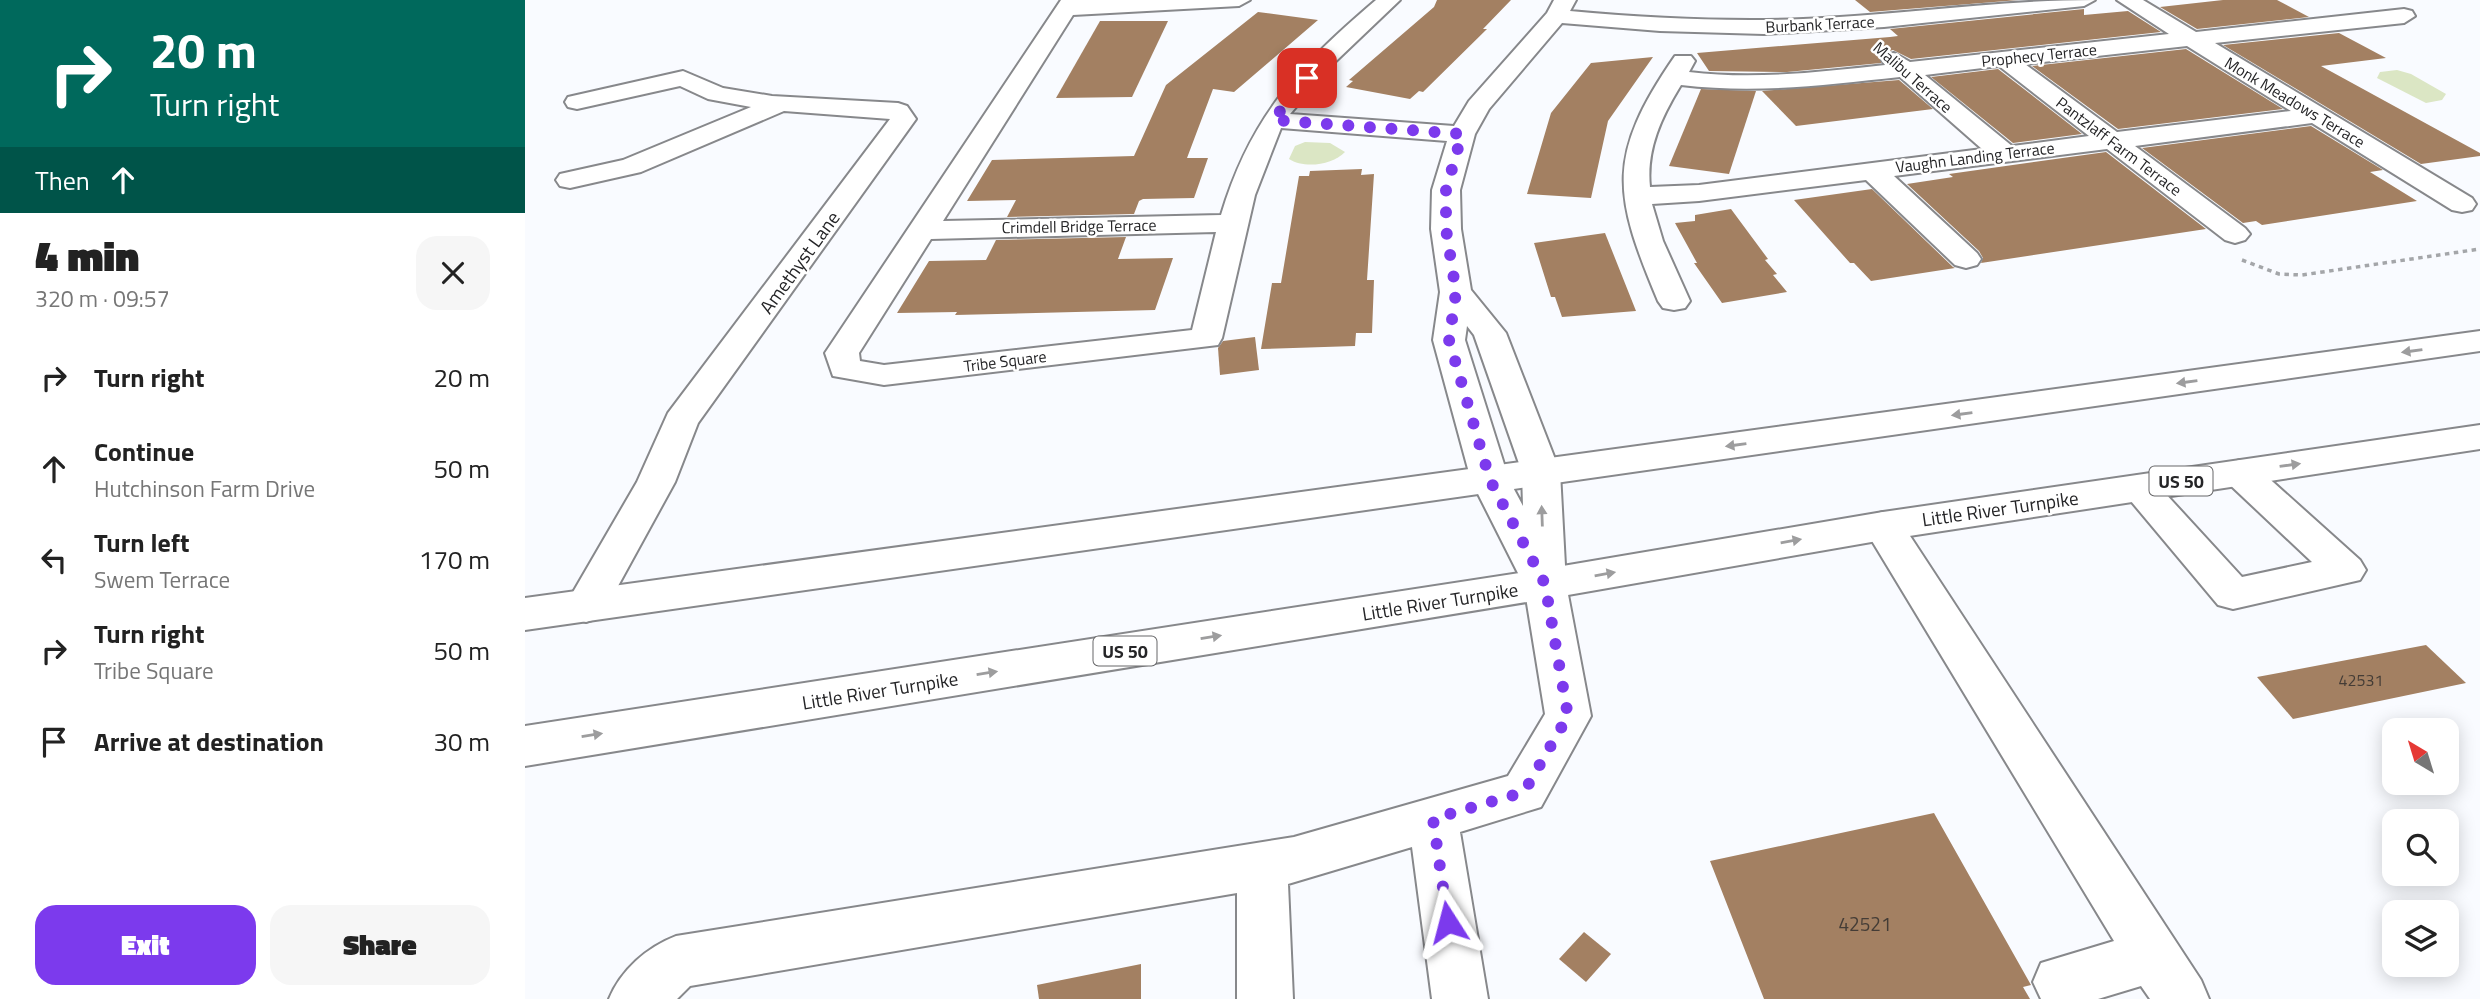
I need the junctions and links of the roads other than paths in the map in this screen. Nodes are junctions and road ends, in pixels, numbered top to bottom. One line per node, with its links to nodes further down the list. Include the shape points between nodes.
1 (1239, 0): 8 (main road)
2 (1389, 0): 19 (main road, Tribe Square, via 1307,78)
3 (1822, 0): 12 (main road, Malibu Terrace)
4 (1931, 0): 10 (main road)
5 (2084, 0): 7 (main road, Burbank Terrace)
6 (2129, 0): 13 (main road, Monk Meadows Terrace)
7 (2040, 2): 10 (main road, Burbank Terrace)
8 (1070, 4): 28 (main road, Tribe Square)
9 (1560, 8): 12 (main road, Burbank Terrace, via 1691,26); 20 (main road, via 1478,106)
10 (1951, 15): 12 (main road, Burbank Terrace)
11 (2404, 16): 13 (main road, Prophecy Terrace)
12 (1849, 23): 15 (main road, Malibu Terrace)
13 (2193, 40): 14 (main road, Prophecy Terrace); 18 (main road, Monk Meadows Terrace)
14 (2004, 59): 15 (main road, Prophecy Terrace); 21 (main road, Pantzlaff Farm Terrace)
15 (1906, 69): 22 (main road, Malibu Terrace); 25 (main road, Prophecy Terrace, via 1733,84 1678,69 1642,136 1633,176)
16 (577, 102): 17 (main road, Amethyst Lane, via 683,78 717,93)
17 (782, 103): 24 (main road, via 631,166); 41 (main road, Amethyst Lane, via 898,111 903,120 681,421 656,482)
18 (2316, 115): 21 (main road, Vaughn Landing Terrace); 26 (main road, Monk Meadows Terrace)
19 (1273, 120): 20 (main road); 27 (main road, Tribe Square, via 1251,163)
20 (1462, 134): 31 (main road, via 1446,190 1446,229)
21 (2112, 140): 22 (main road, Vaughn Landing Terrace); 29 (main road, Pantzlaff Farm Terrace)
22 (2005, 153): 23 (main road, Vaughn Landing Terrace)
23 (1870, 169): 25 (main road, Vaughn Landing Terrace, via 1699,193); 30 (main road)
24 (570, 180)
25 (1635, 196): 32 (main road)
26 (2462, 204)
27 (1236, 223): 28 (main road, Crimdell Bridge Terrace); 28 (main road, Tribe Square, via 1206,338 884,375 845,369 842,352)
28 (923, 230)
29 (2235, 233)
30 (1966, 259)
31 (1456, 292): 35 (main road, via 1490,333); 37 (main road, via 1449,340)
32 (1674, 301)
33 (2480, 341): 35 (main road, one-way to 35)
34 (2480, 437): 36 (main road, Little River Turnpike / US 50, one-way to 34)
35 (1541, 472): 37 (main road); 40 (main road, one-way to 35)
36 (2240, 473): 38 (main road, Little River Turnpike / US 50); 38 (main road, via 2346,569 2233,594)
37 (1490, 480): 40 (main road); 41 (main road)
38 (2139, 488): 39 (main road, Little River Turnpike / US 50)
39 (1883, 526): 40 (main road, Little River Turnpike / US 50, one-way to 39); 46 (main road)
40 (1545, 584): 43 (main road, Little River Turnpike / US 50, one-way to 40); 44 (main road, via 1568,716 1524,792)
41 (586, 606): 42 (main road)
42 (525, 614)
43 (525, 746)
44 (1433, 819): 45 (main road); 49 (main road)
45 (1262, 865): 47 (main road, via 676,962); 48 (main road)
46 (2167, 978): 50 (main road, via 2061,982)
47 (637, 999)
48 (1265, 999)
49 (1460, 999)
50 (2070, 999)

